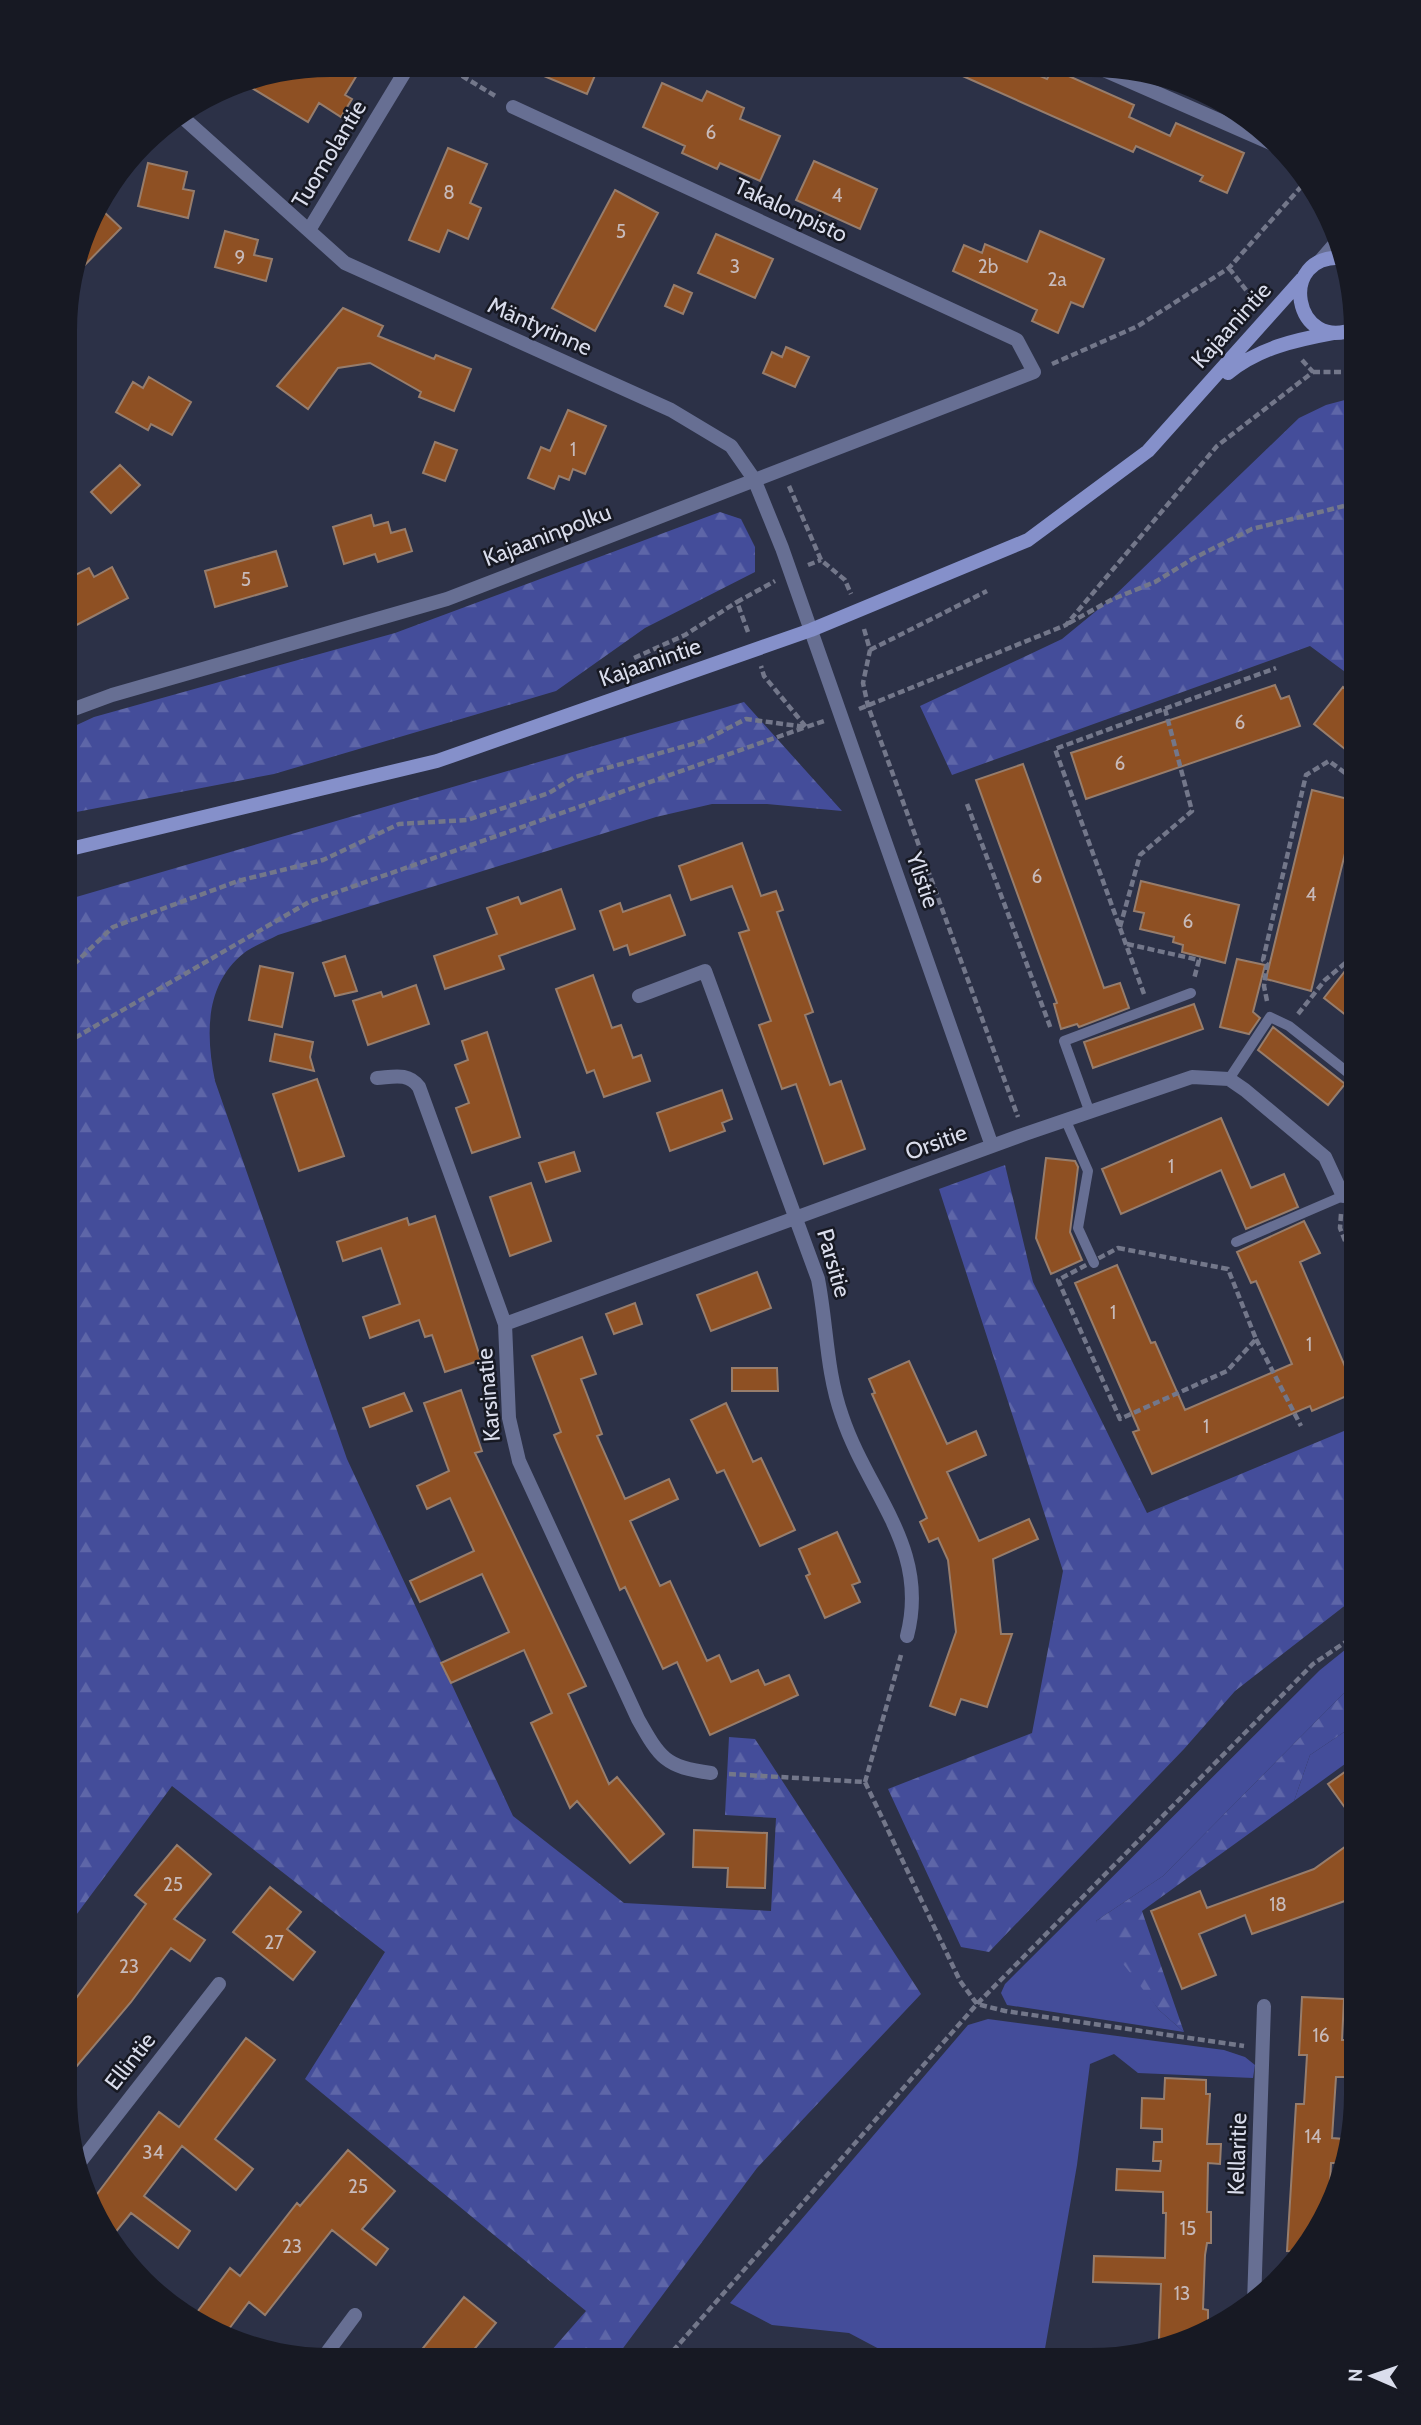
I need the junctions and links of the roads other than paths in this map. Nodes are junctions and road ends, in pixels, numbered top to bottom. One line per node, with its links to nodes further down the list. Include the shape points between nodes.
1 (402, 77): 6 (street, Tuomolantie)
2 (1128, 80): 5 (street)
3 (513, 107): 13 (street, Takalonpisto, via 1017,340)
4 (187, 122): 6 (street, Mäntyrinne)
5 (1251, 134)
6 (309, 230): 15 (street, Mäntyrinne, via 345,264 671,410 731,446)
7 (1331, 248): 9 (street)
8 (1334, 259): 9 (main road)
9 (1320, 261): 10 (main road, Kajaanintie)
10 (1302, 279): 12 (main road, via 1302,310 1310,321); 14 (main road, Kajaanintie)
11 (1344, 331): 12 (main road, Kajaanintie)
12 (1333, 333): 14 (main road, Kajaanintie, via 1286,341 1239,364)
13 (1034, 372): 15 (street, Kajaaninpolku)
14 (1194, 401): 16 (main road, Kajaanintie, via 1148,451 1028,540)
15 (754, 479): 16 (street, Mäntyrinne); 17 (street, Kajaaninpolku, via 447,599)
16 (811, 630): 18 (main road, Kajaanintie, via 437,761); 26 (street, Ylistie)
17 (77, 708)
18 (77, 847)
19 (1191, 993): 24 (lane, via 1064,1041)
20 (639, 996): 28 (street, Parsitie, via 705,971)
21 (1344, 1070): 23 (lane, via 1289,1026 1270,1017)
22 (377, 1078): 31 (street, Karsinatie, via 403,1076 419,1087)
23 (1229, 1079): 24 (street, Orsitie, via 1206,1076 1178,1081); 27 (street, via 1325,1157)
24 (1090, 1113): 25 (street, Orsitie)
25 (1066, 1121): 26 (street, Orsitie); 30 (lane, via 1088,1171 1078,1228)
26 (992, 1146): 28 (street, Orsitie)
27 (1343, 1196): 29 (lane)
28 (797, 1218): 31 (street, Orsitie); 32 (street, Parsitie, via 818,1279 829,1374 842,1419 905,1549 913,1580 913,1613)
29 (1236, 1242)
30 (1094, 1263)
31 (505, 1324): 33 (street, Karsinatie, via 509,1418 524,1474 655,1749 668,1763)
32 (907, 1636)
33 (711, 1773)
34 (219, 1984): 36 (street, Ellintie)
35 (1264, 2006): 37 (street, Kellaritie)
36 (85, 2155)
37 (1255, 2288)
38 (355, 2315): 39 (street)
39 (330, 2348)

